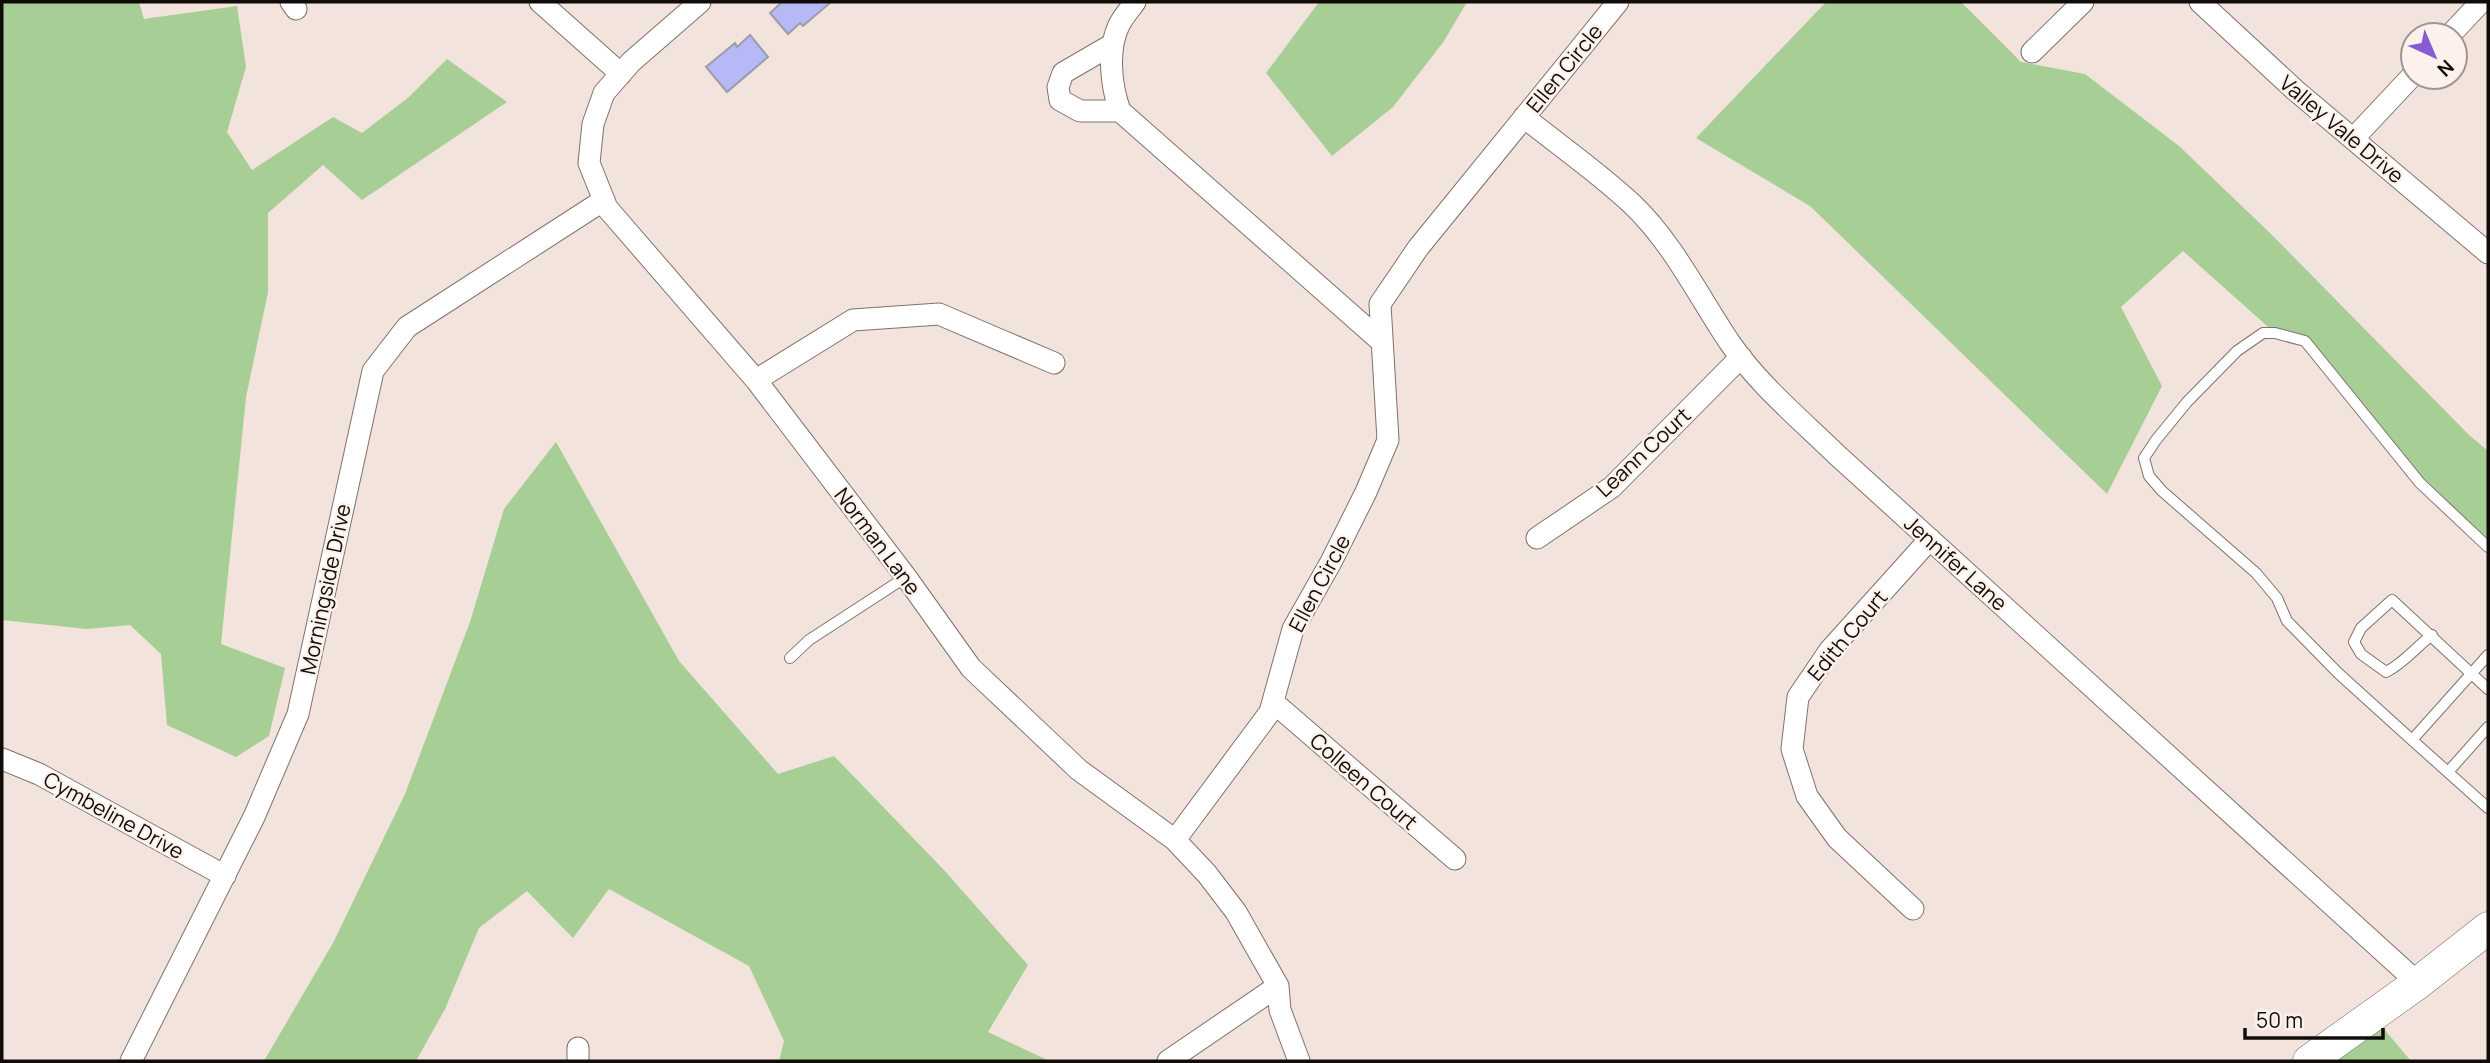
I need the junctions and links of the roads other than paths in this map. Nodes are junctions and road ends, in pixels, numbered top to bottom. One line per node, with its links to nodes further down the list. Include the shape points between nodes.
1 (540, 2): 11 (street)
2 (700, 2): 11 (street, Norman Lane)
3 (1135, 2): 9 (street)
4 (1618, 2): 14 (street, Ellen Circle)
5 (2083, 2): 10 (street)
6 (2200, 2): 15 (street, Valley Vale Drive)
7 (2481, 2): 8 (street)
8 (2463, 21)
9 (1113, 44): 13 (street, via 1113,92); 13 (street, via 1063,73 1058,87 1060,100 1080,111)
10 (2032, 52)
11 (621, 74): 16 (street, Norman Lane, via 604,93 593,124 589,163)
12 (2399, 90): 15 (street)
13 (1120, 111): 18 (street)
14 (1524, 117): 18 (street, Ellen Circle, via 1418,248 1380,304); 19 (street, Jennifer Lane, via 1633,205 1668,248)
15 (2353, 139): 17 (street, Valley Vale Drive)
16 (604, 200): 21 (street, Norman Lane); 39 (street, Morningside Drive, via 408,327 373,371 298,714)
17 (2488, 253)
18 (1382, 342): 31 (street, Ellen Circle, via 1388,440 1331,562 1293,629)
19 (1741, 357): 22 (street, Leann Court, via 1612,487); 23 (street, Jennifer Lane, via 1775,395)
20 (1054, 363): 21 (street, via 939,314 853,320)
21 (756, 380): 25 (street, Norman Lane)
22 (1537, 538)
23 (1930, 539): 40 (street, Edith Court, via 1830,650 1798,697 1792,749 1807,796 1837,838); 42 (street, Jennifer Lane)
24 (2488, 547): 33 (lane, via 2420,482 2305,341 2275,333 2263,333 2237,351 2188,402 2144,458 2149,476 2162,491 2256,573 2277,598 2287,621)
25 (906, 577): 28 (lane, via 809,640); 37 (street, Norman Lane, via 971,668 1079,770)
26 (2432, 635): 26 (lane, via 2392,600 2361,628 2354,642 2361,654 2386,672); 29 (lane)
27 (2488, 655): 29 (lane)
28 (790, 659)
29 (2472, 673): 30 (lane); 33 (lane)
30 (2488, 689)
31 (1273, 702): 37 (street, Ellen Circle); 38 (street, Colleen Court)
32 (2488, 727): 35 (lane)
33 (2412, 740): 35 (lane)
34 (2, 760): 39 (street, Cymbeline Drive, via 39,774)
35 (2448, 772): 36 (lane)
36 (2488, 808)
37 (1175, 840): 43 (street, Norman Lane, via 1236,912)
38 (1455, 859)
39 (225, 876): 44 (street, Morningside Drive)
40 (1913, 909)
41 (2488, 928): 42 (street)
42 (2418, 983): 47 (street)
43 (1278, 986): 45 (street); 46 (street, Norman Lane, via 1280,1010)
44 (131, 1061)
45 (1168, 1061)
46 (1299, 1061)
47 (2309, 1061)

